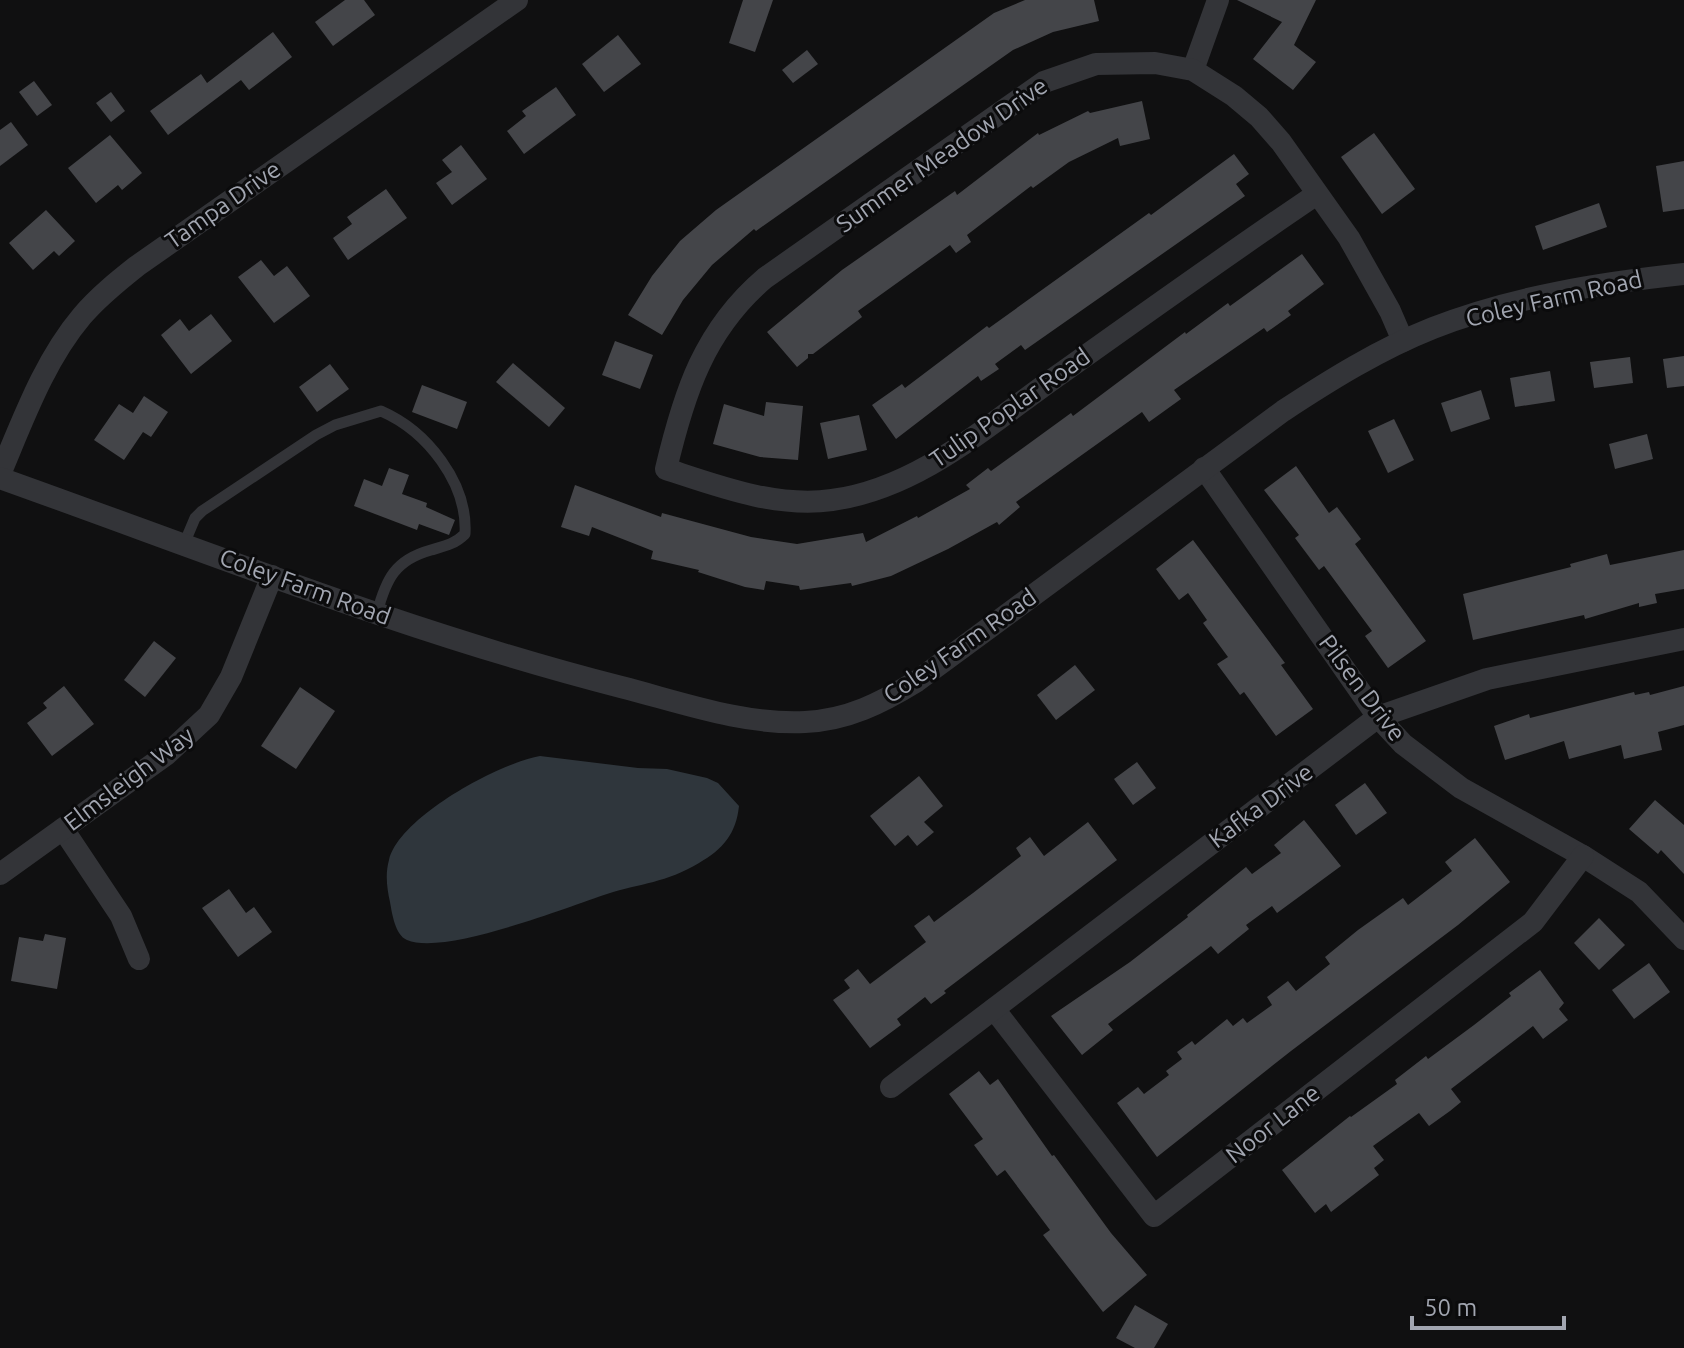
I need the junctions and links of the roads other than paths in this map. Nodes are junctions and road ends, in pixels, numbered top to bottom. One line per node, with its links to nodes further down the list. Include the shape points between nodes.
1 (517, 0): 9 (street, Tampa Drive, via 105,292 81,316 51,361)
2 (1218, 0): 3 (street)
3 (1193, 70): 4 (street, Summer Meadow Drive, via 1259,117); 8 (street, Summer Meadow Drive, via 1115,63 1076,69 1044,82 765,278 742,297 700,360)
4 (1317, 194): 6 (street, Summer Meadow Drive, via 1367,267); 8 (street, Tulip Poplar Road, via 902,481 856,496 805,502 717,486)
5 (1684, 274): 6 (street, Coley Farm Road, via 1528,300)
6 (1403, 341): 7 (street, Coley Farm Road, via 1329,380)
7 (1204, 468): 12 (street, Coley Farm Road, via 917,681 842,718 782,722 701,708 499,654); 14 (street, Pilsen Drive)
8 (666, 469)
9 (0, 476): 10 (street, Coley Farm Road)
10 (184, 544): 11 (street, Coley Farm Road); 12 (lane, via 202,511 335,425 381,411 418,432 443,464 466,520 465,534 455,543 421,553 396,568)
11 (272, 576): 12 (street, Coley Farm Road); 15 (street, Elmsleigh Way, via 231,677 209,715 167,754)
12 (377, 613)
13 (1684, 639): 14 (street, Kafka Drive, via 1487,679)
14 (1378, 717): 16 (street, Pilsen Drive, via 1403,744 1461,788); 20 (street, Kafka Drive)
15 (63, 829): 17 (street, Elmsleigh Way); 19 (street, via 121,916)
16 (1583, 856): 18 (street, Pilsen Drive, via 1639,892); 20 (street, Noor Lane, via 1533,922 1154,1216)
17 (0, 874)
18 (1684, 939)
19 (139, 959)
20 (994, 1009): 21 (street, Kafka Drive)
21 (891, 1087)

